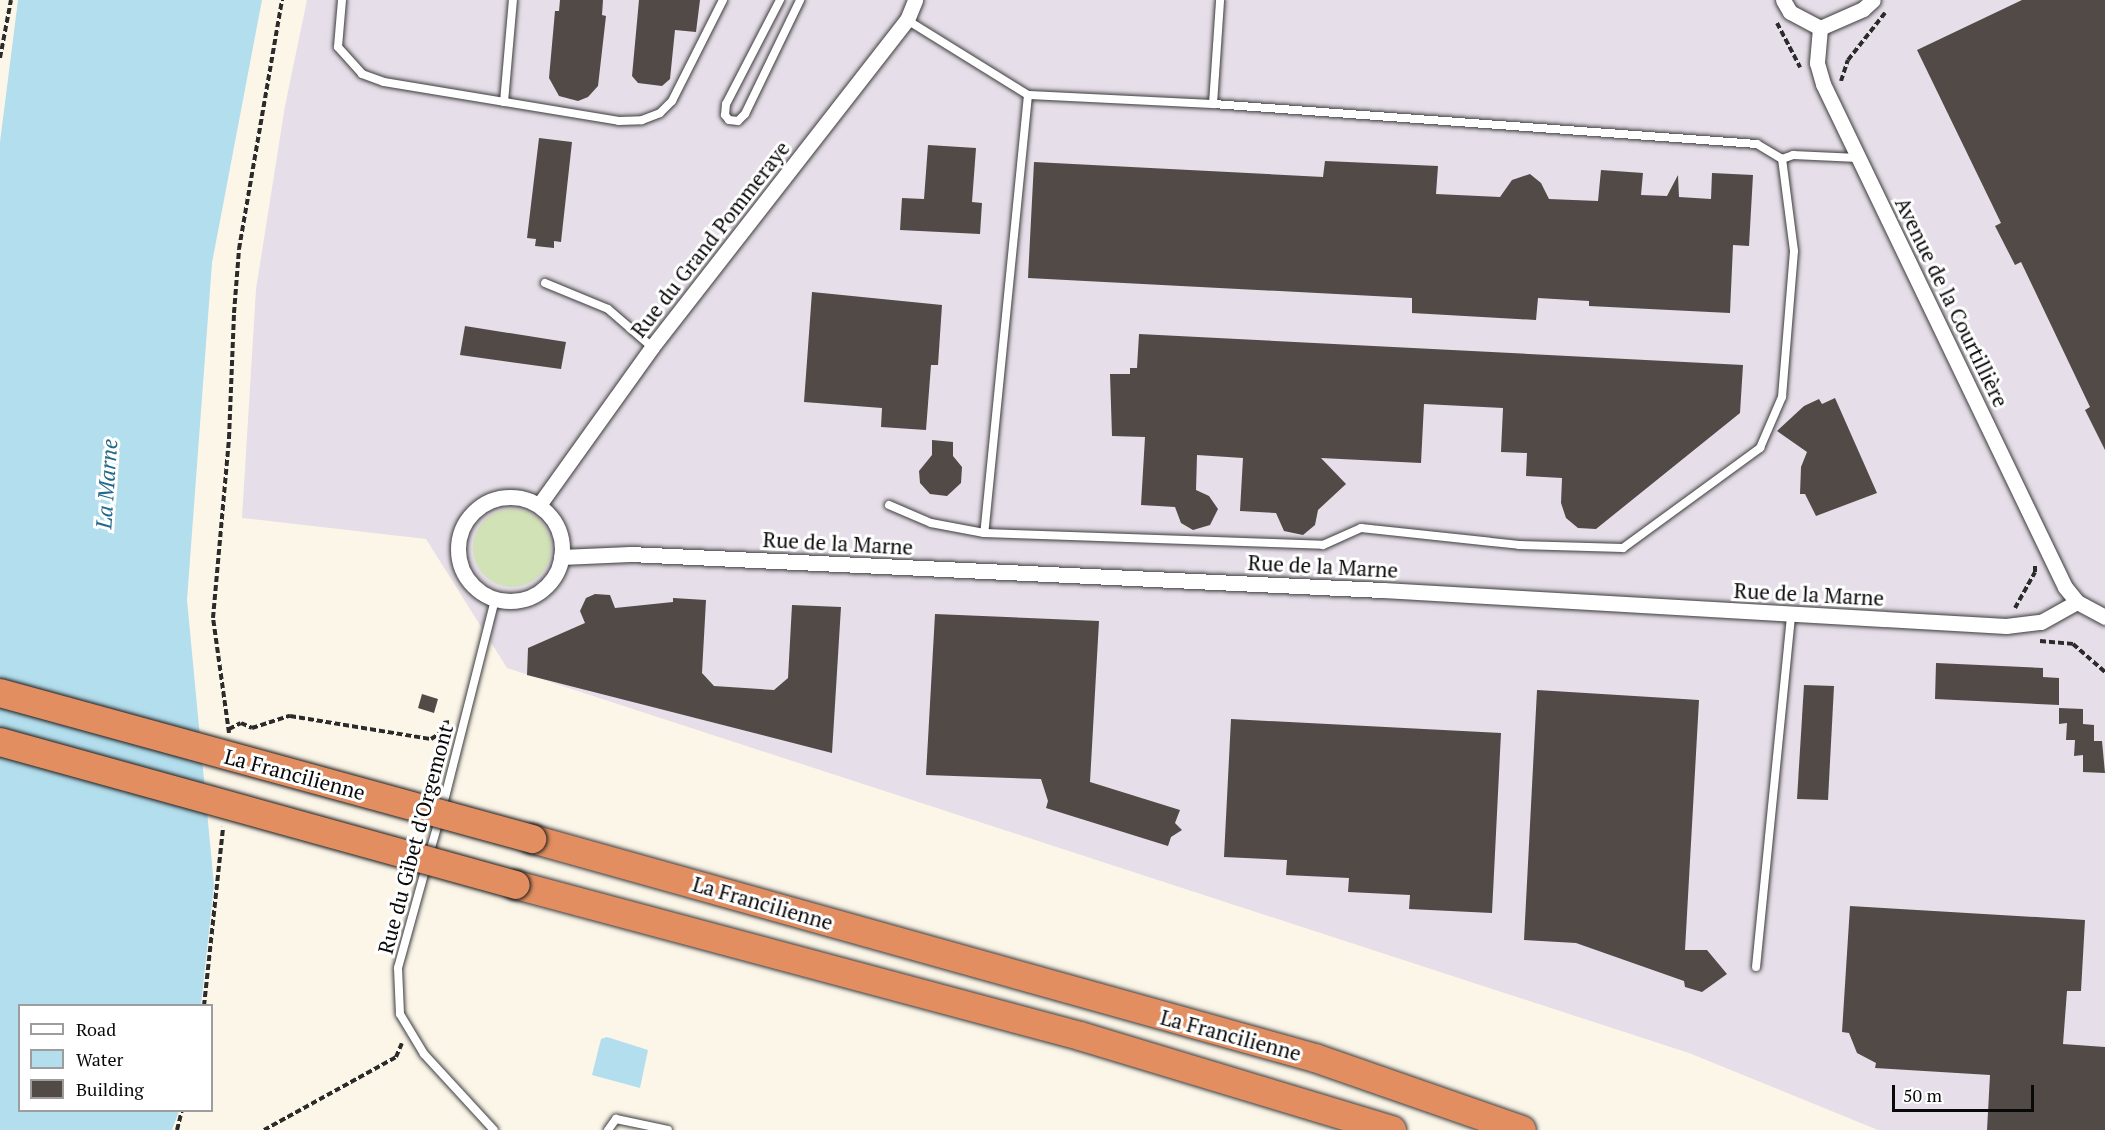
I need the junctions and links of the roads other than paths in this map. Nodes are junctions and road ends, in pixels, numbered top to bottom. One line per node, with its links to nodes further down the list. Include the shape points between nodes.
1 (342, 0): 13 (lane, via 338,48 362,74 384,82)
2 (513, 0): 13 (lane)
3 (723, 0): 13 (lane, via 672,101 660,113 642,120 619,121)
4 (780, 0): 5 (lane, via 726,104 725,115 729,120 738,121 745,114)
5 (800, 0)
6 (915, 0): 10 (street, Rue du Grand Pommeraye)
7 (1220, 0): 14 (lane)
8 (1783, 0): 11 (street, via 1790,12)
9 (1879, 2): 11 (street)
10 (907, 20): 12 (lane); 18 (street, Rue du Grand Pommeraye)
11 (1820, 28): 15 (street, Avenue de la Courtillière, via 1817,63)
12 (1028, 95): 14 (lane); 21 (lane)
13 (504, 102)
14 (1213, 104): 16 (lane, via 1708,138 1757,144)
15 (1858, 158): 16 (lane); 24 (street, Avenue de la Courtillière, via 2066,587)
16 (1782, 159): 21 (lane, via 1794,251 1782,397 1760,448 1623,548 1519,545 1360,528 1323,545)
17 (545, 283): 18 (lane, via 608,309)
18 (652, 347): 19 (street, Rue du Grand Pommeraye)
19 (539, 505): 22 (street, via 558,528); 23 (street, via 523,498 496,499 473,512 462,526 458,544 463,570 479,591)
20 (889, 505): 21 (lane, via 931,523)
21 (984, 532)
22 (561, 557): 23 (street, via 556,574 530,597 513,601); 25 (street, Rue de la Marne, via 630,554 762,560 1383,590)
23 (495, 599): 30 (lane, Rue du Gibet d'Orgemont, via 398,968 400,1014 408,1029 424,1054)
24 (2077, 602): 25 (street, Rue de la Marne, via 2042,622 2015,626); 26 (street, Avenue de la Courtillière)
25 (1791, 615): 29 (lane)
26 (2105, 617)
27 (0, 693): 34 (highway, La Francilienne, bridge, via 1315,1058)
28 (0, 742): 33 (highway, La Francilienne, bridge, via 1080,1036)
29 (1756, 968)
30 (494, 1130)
31 (608, 1130): 32 (lane, via 616,1119)
32 (668, 1130)
33 (1392, 1130)
34 (1522, 1130)

